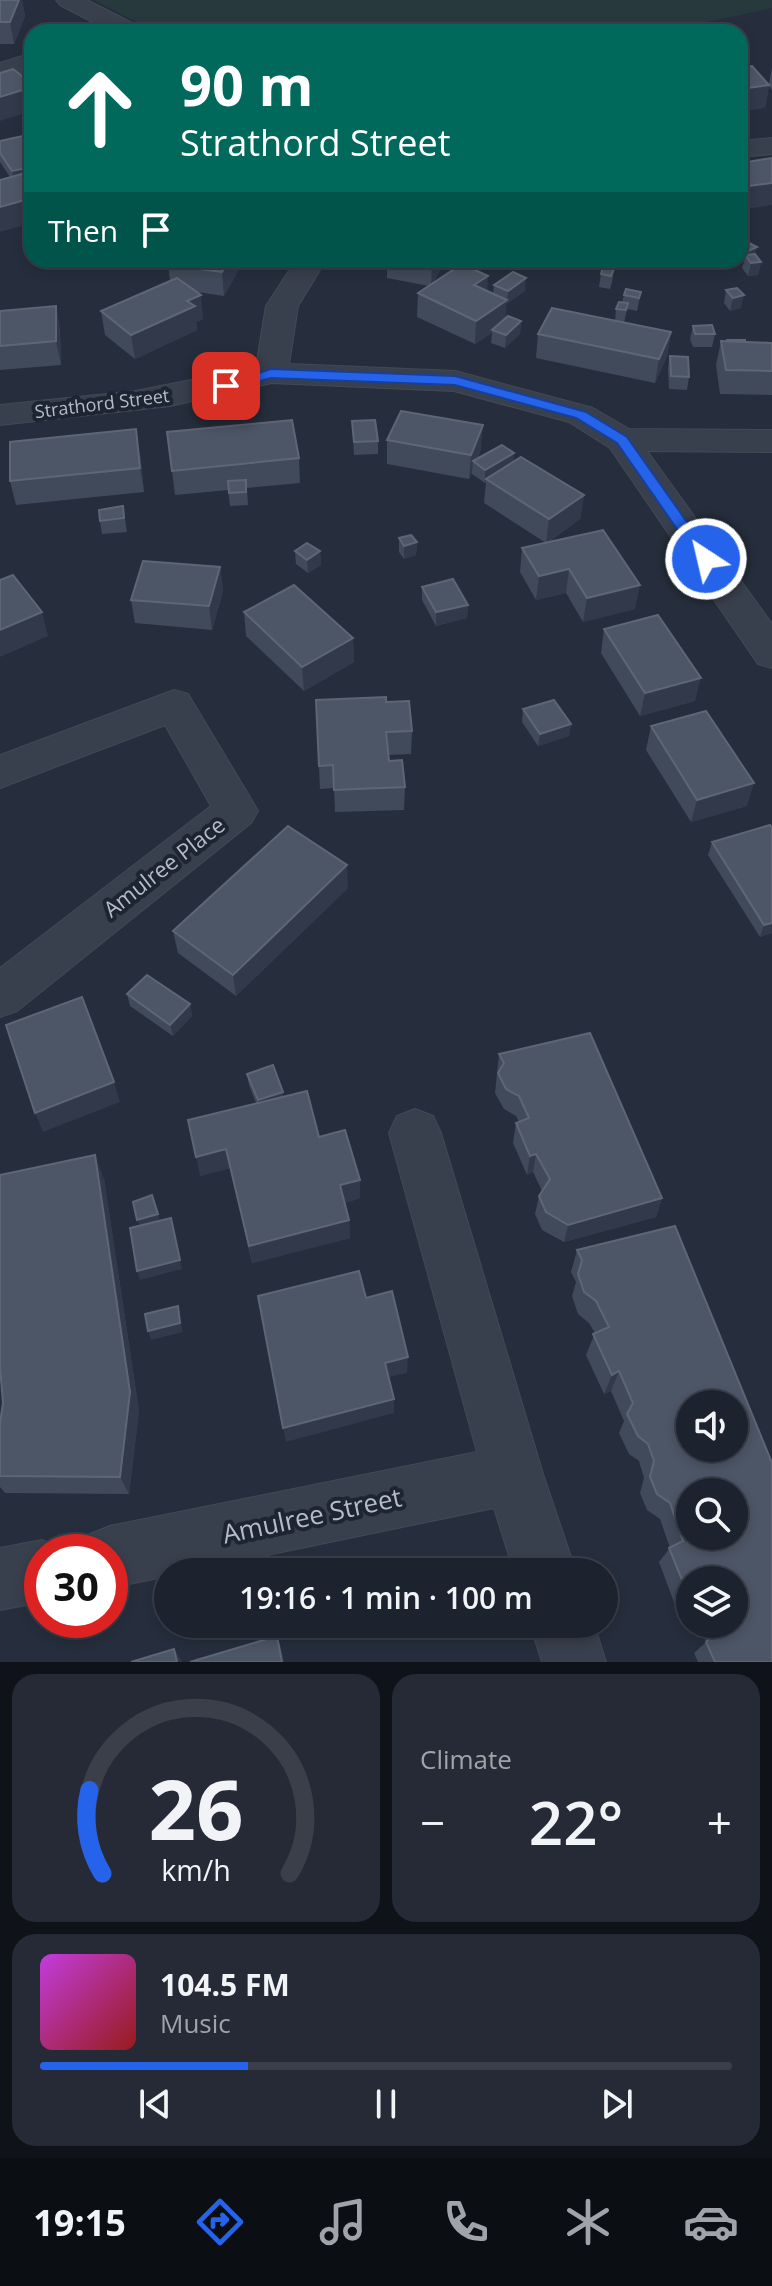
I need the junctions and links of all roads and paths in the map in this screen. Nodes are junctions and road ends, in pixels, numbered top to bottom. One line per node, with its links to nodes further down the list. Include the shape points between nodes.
1 (68, 0): 2 (street)
2 (113, 24)
3 (24, 64): 4 (street)
4 (0, 71)
5 (772, 146): 6 (street)
6 (748, 148)
7 (306, 268): 8 (street, via 282,306)
8 (271, 373): 9 (street, Strathord Street, via 132,404); 10 (street, Strathord Street, via 455,381 581,415)
9 (0, 415)
10 (622, 440): 11 (street); 12 (street)
11 (772, 441)
12 (772, 654)
13 (0, 772): 14 (street, Amulree Place, via 174,705 236,811)
14 (0, 996)
15 (415, 1133): 16 (street)
16 (513, 1474): 17 (street, Amulree Street); 18 (street)
17 (128, 1553)
18 (540, 1558)
19 (24, 1574): 20 (street)
20 (0, 1579)
21 (566, 1638): 22 (street)
22 (574, 1662)

